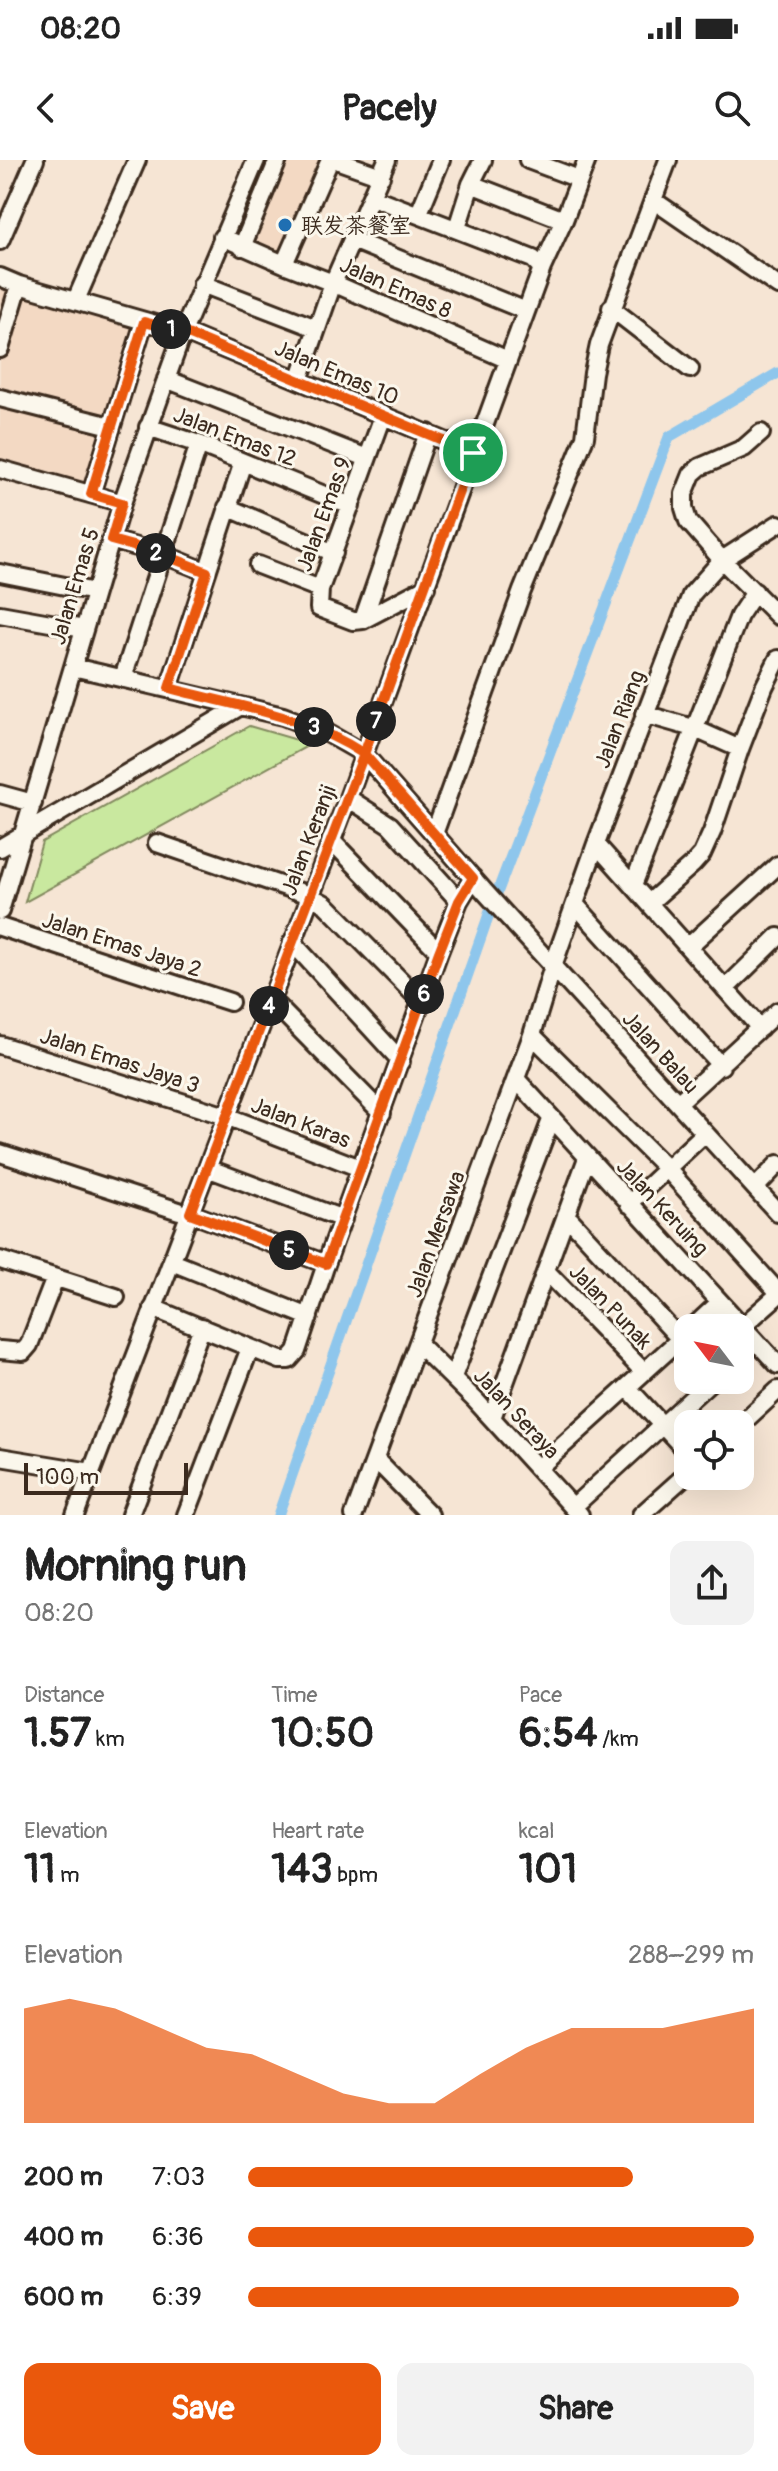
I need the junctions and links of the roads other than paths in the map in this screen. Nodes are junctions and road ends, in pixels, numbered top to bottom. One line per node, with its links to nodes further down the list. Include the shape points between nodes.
1 (35, 160): 21 (street)
2 (137, 160): 30 (street)
3 (256, 160): 19 (street, Jalan Emas 5)
4 (278, 160): 22 (street)
5 (333, 160): 11 (street); 23 (street)
6 (441, 160): 16 (street)
7 (483, 160): 13 (street)
8 (528, 160): 12 (street)
9 (587, 160): 12 (street, Jalan Keranji)
10 (668, 160): 15 (street)
11 (384, 168): 14 (street)
12 (579, 179): 17 (street, Jalan Keranji)
13 (471, 184): 17 (street); 18 (street)
14 (372, 197): 16 (street); 20 (street)
15 (653, 200): 29 (street); 31 (street)
16 (419, 213): 18 (street)
17 (564, 220): 24 (street, Jalan Keranji)
18 (457, 228): 24 (street, via 533,259)
19 (222, 237): 22 (street, Jalan Emas 8); 27 (street, Jalan Emas 5)
20 (352, 240): 26 (street); 32 (street)
21 (0, 241)
22 (242, 247): 23 (street, Jalan Emas 8)
23 (284, 264): 26 (street, Jalan Emas 8)
24 (542, 268): 32 (street, Jalan Keranji)
25 (0, 277): 28 (street, Jalan Emas 10)
26 (333, 283): 34 (street); 37 (street, Jalan Emas 8)
27 (202, 284): 34 (street); 35 (street, Jalan Emas 5)
28 (19, 285): 30 (street, Jalan Emas 10); 36 (street)
29 (778, 286)
30 (76, 300): 33 (street, Jalan Emas 10)
31 (611, 308): 38 (street); 85 (street, via 593,373 585,437 522,591)
32 (526, 311): 37 (street, Jalan Keranji)
33 (144, 322): 35 (street, Jalan Emas 10); 43 (street)
34 (316, 328): 40 (street)
35 (183, 332): 39 (street, Jalan Emas 5); 40 (street, Jalan Emas 10)
36 (0, 349)
37 (508, 360): 48 (street, Jalan Keranji)
38 (690, 369)
39 (166, 379): 44 (street, Jalan Emas 5); 49 (street)
40 (299, 380): 42 (street, Jalan Emas 10)
41 (0, 398): 43 (street)
42 (383, 416): 45 (street, Jalan Emas 10); 49 (street, Jalan Emas 9)
43 (111, 426): 52 (street)
44 (148, 427): 47 (street, Jalan Emas 12); 53 (street, Jalan Emas 5)
45 (428, 433): 48 (street, Jalan Emas 10); 70 (street)
46 (761, 433): 60 (street, via 744,448 700,467 684,494 688,521)
47 (199, 444): 50 (street, Jalan Emas 12); 59 (street)
48 (473, 453): 64 (street, Jalan Keranji)
49 (367, 458): 54 (street, Jalan Emas 9)
50 (243, 462): 54 (street, Jalan Emas 12); 55 (street)
51 (0, 469): 52 (street)
52 (91, 494): 53 (street)
53 (122, 503): 57 (street, Jalan Emas 5)
54 (351, 506): 58 (street, Jalan Emas 9)
55 (227, 507): 58 (street); 62 (street)
56 (775, 531): 60 (street, Jalan Riang)
57 (111, 540): 59 (street); 66 (street, Jalan Emas 5)
58 (334, 553): 65 (street, Jalan Emas 9)
59 (162, 554): 62 (street); 74 (street)
60 (722, 560): 67 (street); 77 (street, Jalan Riang, via 691,595)
61 (258, 565): 65 (street)
62 (207, 572): 75 (street)
63 (0, 573): 66 (street)
64 (426, 587): 70 (street); 80 (street, Jalan Keranji)
65 (320, 589): 70 (street, Jalan Emas 9, via 322,611)
66 (95, 592): 71 (street, Jalan Emas 5)
67 (755, 592): 69 (street); 78 (street, via 739,616)
68 (0, 614): 71 (street)
69 (778, 616)
70 (363, 620)
71 (84, 629): 73 (street, Jalan Emas 5)
72 (778, 659): 79 (street)
73 (73, 667): 74 (street); 83 (street, Jalan Emas 5)
74 (123, 678): 75 (street)
75 (169, 688): 76 (street)
76 (239, 707): 80 (street, via 307,724); 84 (street)
77 (644, 714): 78 (street); 88 (street, Jalan Riang)
78 (693, 728): 79 (street); 92 (street)
79 (740, 749): 95 (street, via 702,854)
80 (364, 754): 82 (street, Jalan Keranji); 85 (street, Jalan Balau)
81 (0, 794): 83 (street)
82 (348, 798): 86 (street, Jalan Keranji); 94 (street, via 390,825)
83 (33, 803): 84 (street, Jalan Emas 5)
84 (24, 833): 89 (street); 97 (street, Jalan Emas 5)
85 (434, 834): 91 (street, Jalan Balau)
86 (331, 840): 93 (street, Jalan Keranji); 102 (street)
87 (157, 843): 93 (street)
88 (596, 844): 92 (street); 96 (street, Jalan Riang)
89 (0, 848)
90 (778, 865): 101 (street)
91 (473, 878): 94 (street); 103 (street, Jalan Balau)
92 (633, 885): 95 (street)
93 (309, 895): 100 (street, Jalan Keranji); 106 (street, via 325,904)
94 (459, 901): 102 (street)
95 (649, 903): 101 (street)
96 (575, 904): 103 (street, Jalan Riang); 113 (street)
97 (0, 911)
98 (0, 927): 107 (street, Jalan Emas Jaya 2)
99 (778, 937): 104 (street)
100 (292, 942): 105 (street, Jalan Keranji); 112 (street)
101 (688, 947): 104 (street)
102 (439, 952): 106 (street)
103 (553, 966): 110 (street, Jalan Mersawa); 115 (street, Jalan Balau)
104 (725, 989): 109 (street)
105 (271, 1000): 116 (street); 117 (street, Jalan Keranji)
106 (421, 1001): 112 (street)
107 (230, 1002)
108 (778, 1011): 109 (street)
109 (760, 1028): 113 (street)
110 (532, 1035): 114 (street, Jalan Mersawa); 124 (street)
111 (0, 1045): 117 (street, Jalan Emas Jaya 3)
112 (401, 1061): 116 (street)
113 (721, 1066): 115 (street)
114 (516, 1079): 118 (street, Jalan Keruing); 148 (street, Jalan Mersawa)
115 (678, 1103): 119 (street, Jalan Balau)
116 (382, 1113): 123 (street)
117 (226, 1116): 122 (street, Jalan Keranji); 123 (street, Jalan Karas)
118 (551, 1120): 121 (street, Jalan Keruing); 154 (street)
119 (705, 1133): 124 (street); 126 (street, Jalan Balau)
120 (0, 1153): 128 (street)
121 (587, 1158): 127 (street, Jalan Keruing); 130 (street)
122 (207, 1168): 128 (street, Jalan Keranji); 131 (street)
123 (360, 1168): 131 (street)
124 (667, 1169): 127 (street); 137 (street)
125 (775, 1174): 126 (street)
126 (755, 1188): 129 (street, Jalan Balau)
127 (629, 1204): 139 (street, Jalan Keruing)
128 (184, 1212): 133 (street, Jalan Keranji); 134 (street)
129 (778, 1213)
130 (566, 1215): 135 (street); 145 (street)
131 (343, 1219): 134 (street)
132 (0, 1260): 136 (street)
133 (172, 1262): 140 (street, Jalan Keranji); 144 (street)
134 (326, 1264): 144 (street)
135 (546, 1271): 153 (street, Jalan Punak); 159 (street)
136 (55, 1278): 138 (street); 151 (street, via 29,1345 23,1352)
137 (778, 1294): 143 (street)
138 (116, 1297)
139 (720, 1302): 141 (street); 142 (street, Jalan Keruing)
140 (153, 1308): 146 (street); 165 (street, Jalan Keranji)
141 (707, 1314)
142 (732, 1314)
143 (754, 1316)
144 (309, 1317): 150 (street, via 289,1360)
145 (674, 1320)
146 (202, 1327): 150 (street); 170 (street)
147 (755, 1340): 152 (street, Jalan Keruing)
148 (418, 1344): 154 (street, Jalan Seraya); 163 (street, Jalan Mersawa)
149 (674, 1345): 153 (street)
150 (250, 1348): 171 (street)
151 (0, 1350)
152 (778, 1365)
153 (644, 1372): 155 (street)
154 (453, 1377): 159 (street, Jalan Seraya)
155 (628, 1388): 160 (street); 164 (street)
156 (778, 1390): 158 (street)
157 (697, 1394): 160 (street)
158 (754, 1412)
159 (492, 1418): 164 (street, Jalan Seraya)
160 (663, 1426): 161 (street); 168 (street)
161 (674, 1438)
162 (0, 1457): 165 (street)
163 (375, 1459): 167 (street); 172 (street, Jalan Mersawa)
164 (538, 1468): 168 (street, Jalan Seraya)
165 (91, 1472): 169 (street, Jalan Keranji)
166 (674, 1486): 175 (street)
167 (412, 1497): 173 (street); 174 (street)
168 (576, 1511)
169 (75, 1515)
170 (130, 1515)
171 (186, 1515)
172 (354, 1515)
173 (406, 1515)
174 (430, 1515)
175 (641, 1515)

